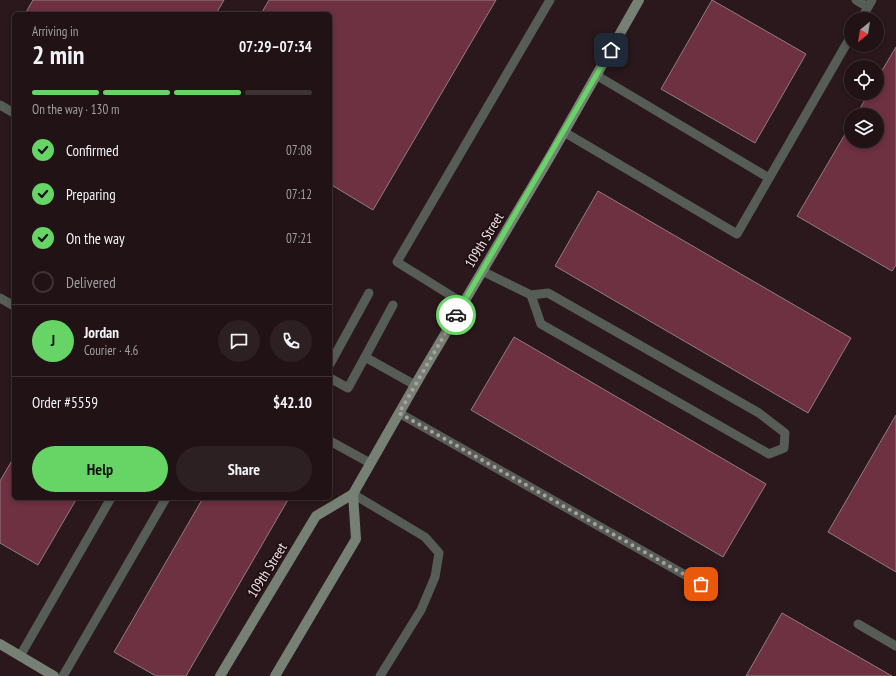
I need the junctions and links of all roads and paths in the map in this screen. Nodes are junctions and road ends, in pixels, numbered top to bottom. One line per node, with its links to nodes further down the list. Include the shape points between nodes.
1 (550, 0): 15 (lane, via 397,262)
2 (639, 0): 6 (street, 109th Street)
3 (856, 0): 4 (lane)
4 (870, 4)
5 (844, 48): 10 (lane)
6 (596, 75): 9 (street, 109th Street); 10 (lane)
7 (0, 105): 8 (lane)
8 (12, 112)
9 (564, 132): 10 (lane, via 737,234); 11 (street, 109th Street)
10 (769, 178)
11 (482, 271): 13 (lane); 15 (street, 109th Street)
12 (369, 293): 19 (lane)
13 (531, 295): 13 (lane, via 541,324 769,454 784,448 785,433 759,413 548,293)
14 (0, 298): 16 (lane)
15 (464, 303): 21 (street, 109th Street)
16 (12, 305)
17 (393, 306): 18 (lane)
18 (365, 357): 20 (lane, via 348,388); 21 (lane)
19 (332, 360)
20 (332, 379)
21 (415, 385): 22 (street, 109th Street)
22 (399, 413): 24 (street, 109th Street); 28 (lane)
23 (332, 443): 24 (lane)
24 (370, 463): 25 (street, 109th Street)
25 (352, 494): 35 (street, 109th Street, via 316,516); 36 (street, via 356,539); 37 (lane, via 425,537 439,553 435,577 421,610)
26 (110, 500): 32 (lane)
27 (165, 500): 34 (lane)
28 (701, 584)
29 (858, 624): 31 (lane)
30 (0, 644): 32 (street)
31 (896, 646)
32 (20, 656): 33 (street)
33 (54, 676)
34 (63, 676)
35 (220, 676)
36 (275, 676)
37 (380, 676)

